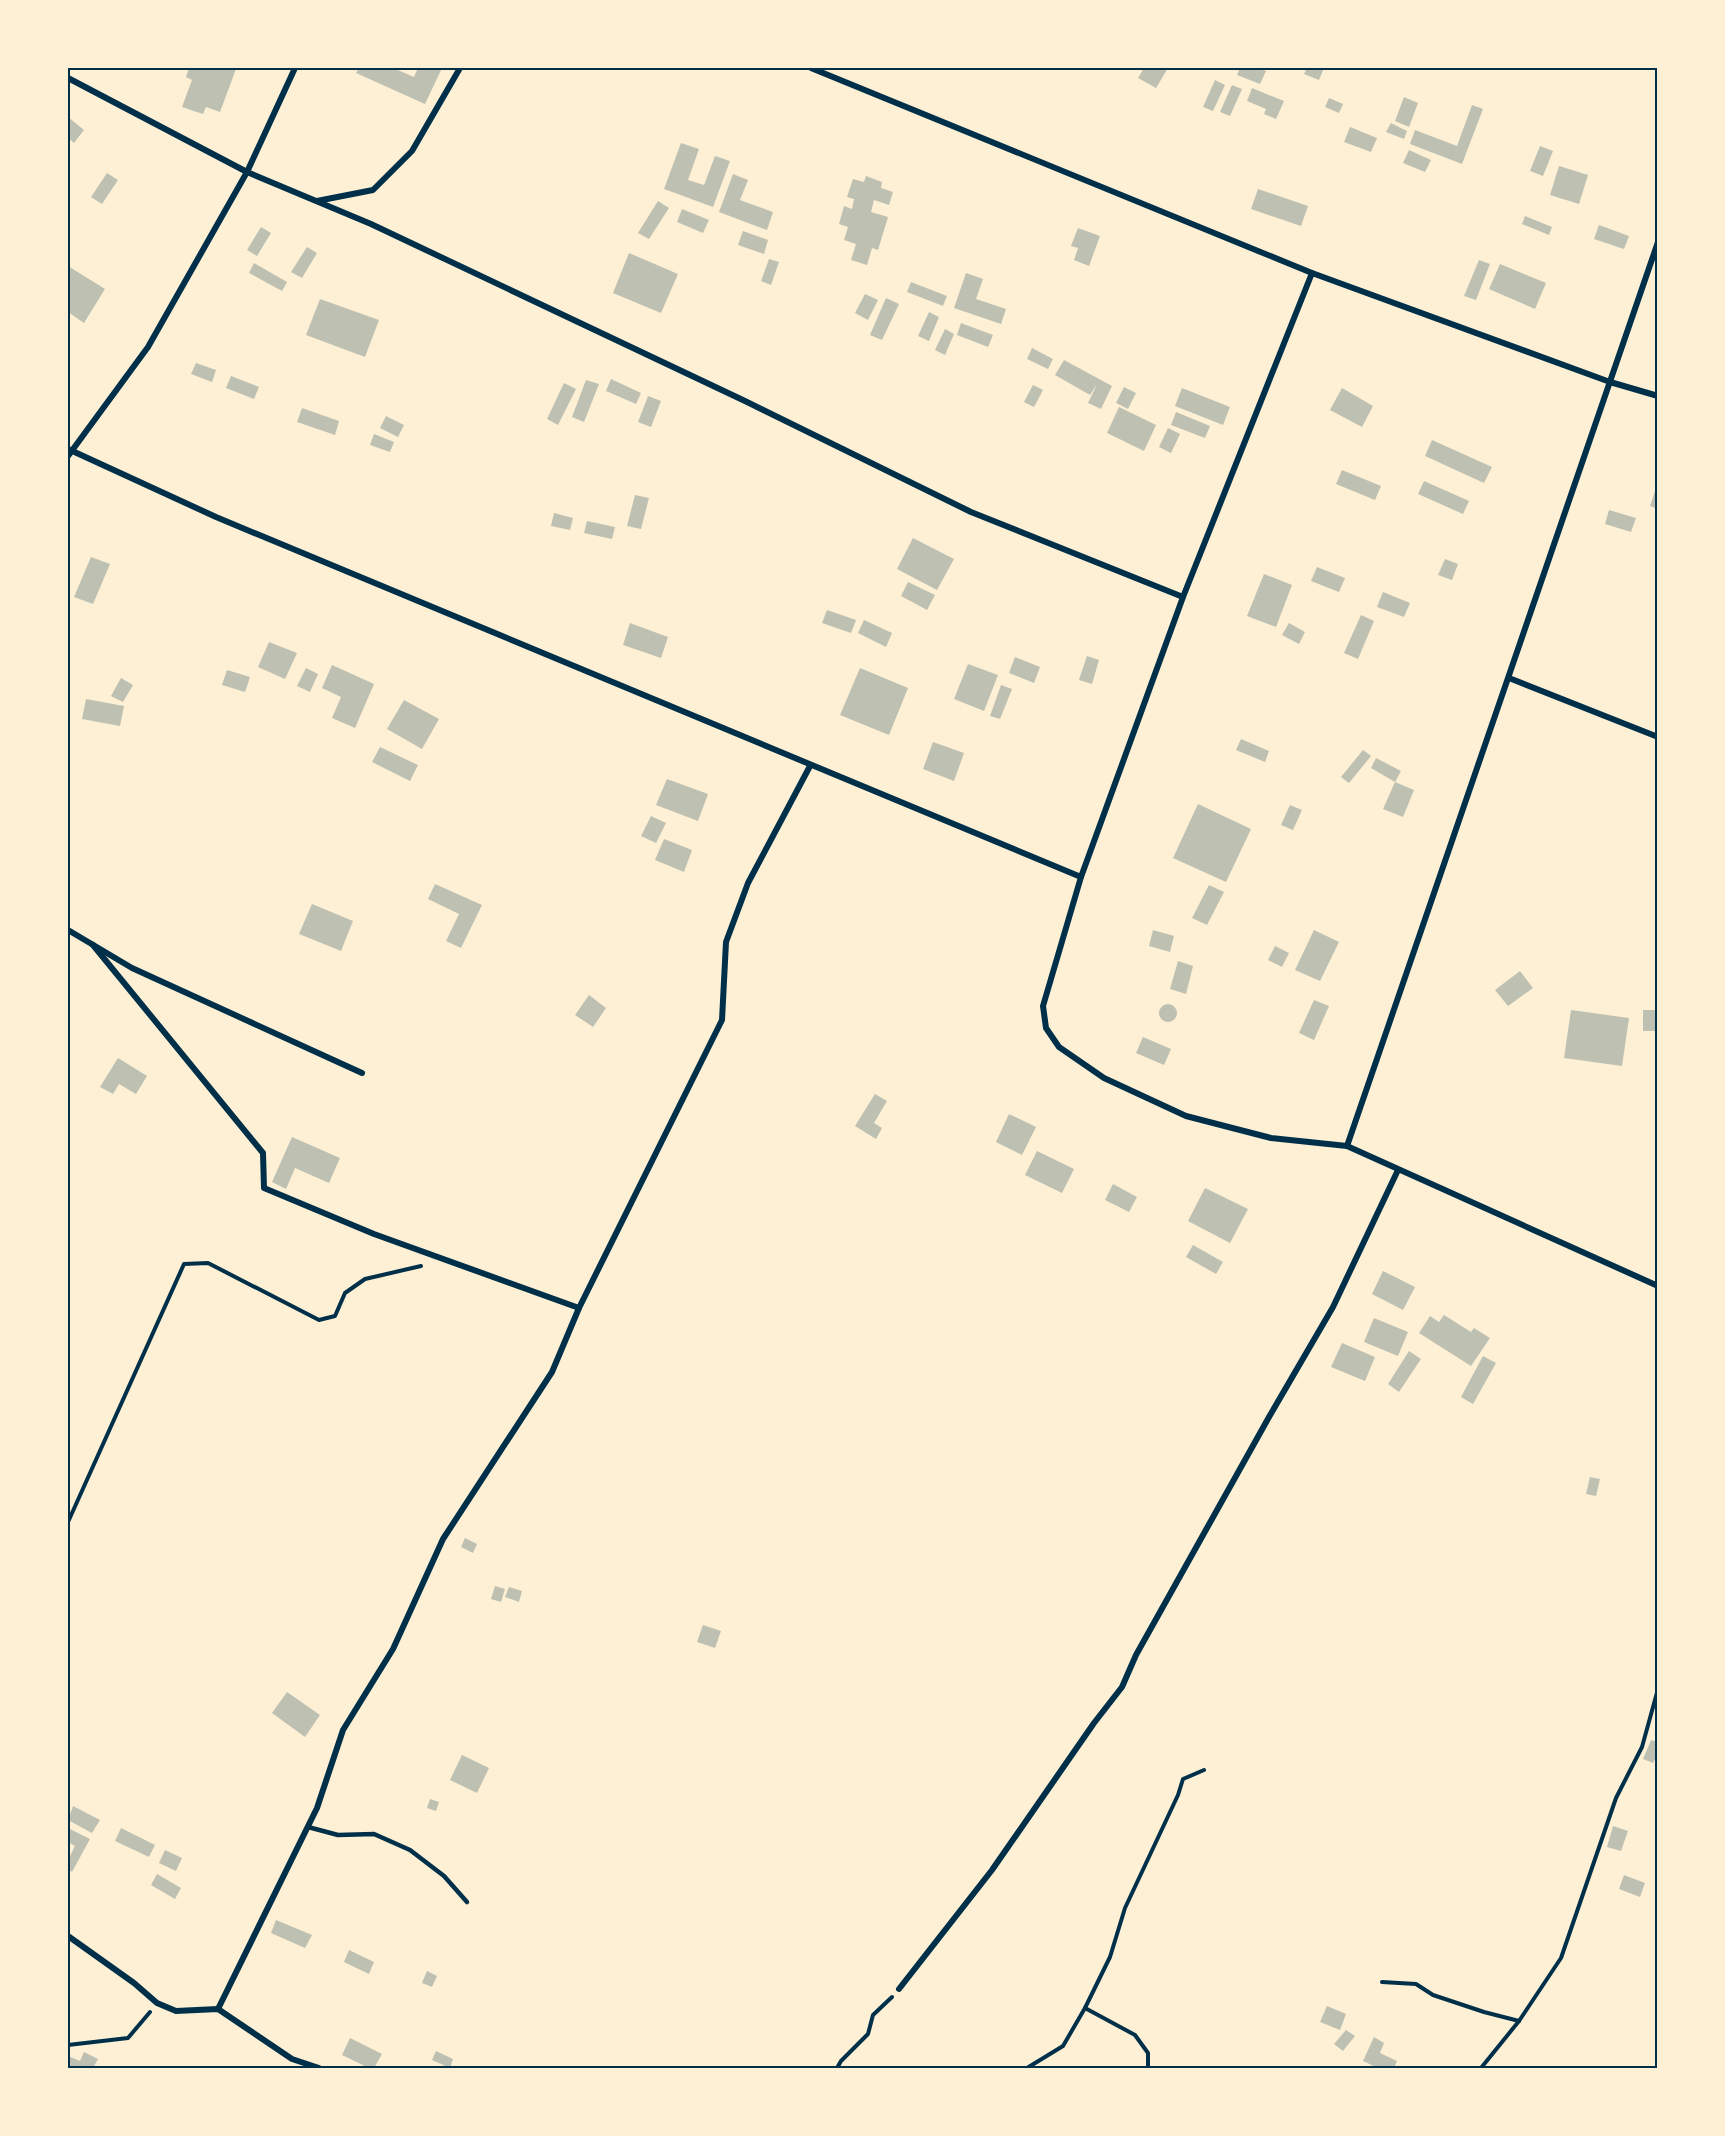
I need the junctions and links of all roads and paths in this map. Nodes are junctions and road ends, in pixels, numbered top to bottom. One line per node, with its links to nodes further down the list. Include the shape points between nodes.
1 (295, 68): 5 (street)
2 (460, 68): 6 (street, via 412,151 374,190)
3 (811, 68): 8 (street)
4 (68, 78): 5 (street)
5 (247, 172): 6 (street); 11 (street, via 148,347)
6 (315, 201): 12 (street, via 734,396 971,512)
7 (1658, 242): 9 (street)
8 (1312, 273): 9 (street); 12 (street)
9 (1610, 382): 10 (street); 13 (street)
10 (1658, 396)
11 (68, 452): 15 (street)
12 (1183, 597): 16 (street)
13 (1509, 678): 14 (street); 20 (street)
14 (1658, 737)
15 (810, 766): 16 (street); 24 (street, via 748,883 726,942 722,1020)
16 (1080, 877): 20 (street, via 1043,1006 1046,1028 1059,1047 1104,1078 1186,1116 1272,1138)
17 (68, 930): 18 (street)
18 (93, 945): 19 (street, via 132,968); 22 (street, via 263,1153 264,1188)
19 (362, 1073)
20 (1347, 1146): 21 (street)
21 (1398, 1170): 23 (street); 32 (street, via 1333,1307 1122,1687 992,1870)
22 (448, 1260): 24 (street); 25 (path, via 364,1279 345,1293 335,1316 320,1320 208,1263 184,1264)
23 (1658, 1286)
24 (579, 1308): 28 (street, via 552,1372 443,1539 393,1649 343,1730)
25 (68, 1522)
26 (1658, 1689): 36 (path, via 1642,1747 1616,1798 1561,1958)
27 (1204, 1770): 34 (path, via 1183,1779)
28 (308, 1827): 29 (lane, via 338,1835 374,1834 410,1850 444,1876); 35 (street)
29 (467, 1902)
30 (68, 1936): 33 (street)
31 (1382, 1982): 36 (path, via 1416,1984 1433,1995)
32 (899, 1989): 39 (path, via 873,2016 868,2034)
33 (157, 2003): 35 (street, via 176,2011); 37 (path, via 128,2038)
34 (1085, 2008): 40 (path, via 1063,2046); 41 (path, via 1135,2035 1148,2053)
35 (218, 2009): 38 (street, via 292,2059)
36 (1519, 2021): 42 (path)
37 (68, 2045)
38 (318, 2068)
39 (837, 2068)
40 (1027, 2068)
41 (1148, 2068)
42 (1481, 2068)

